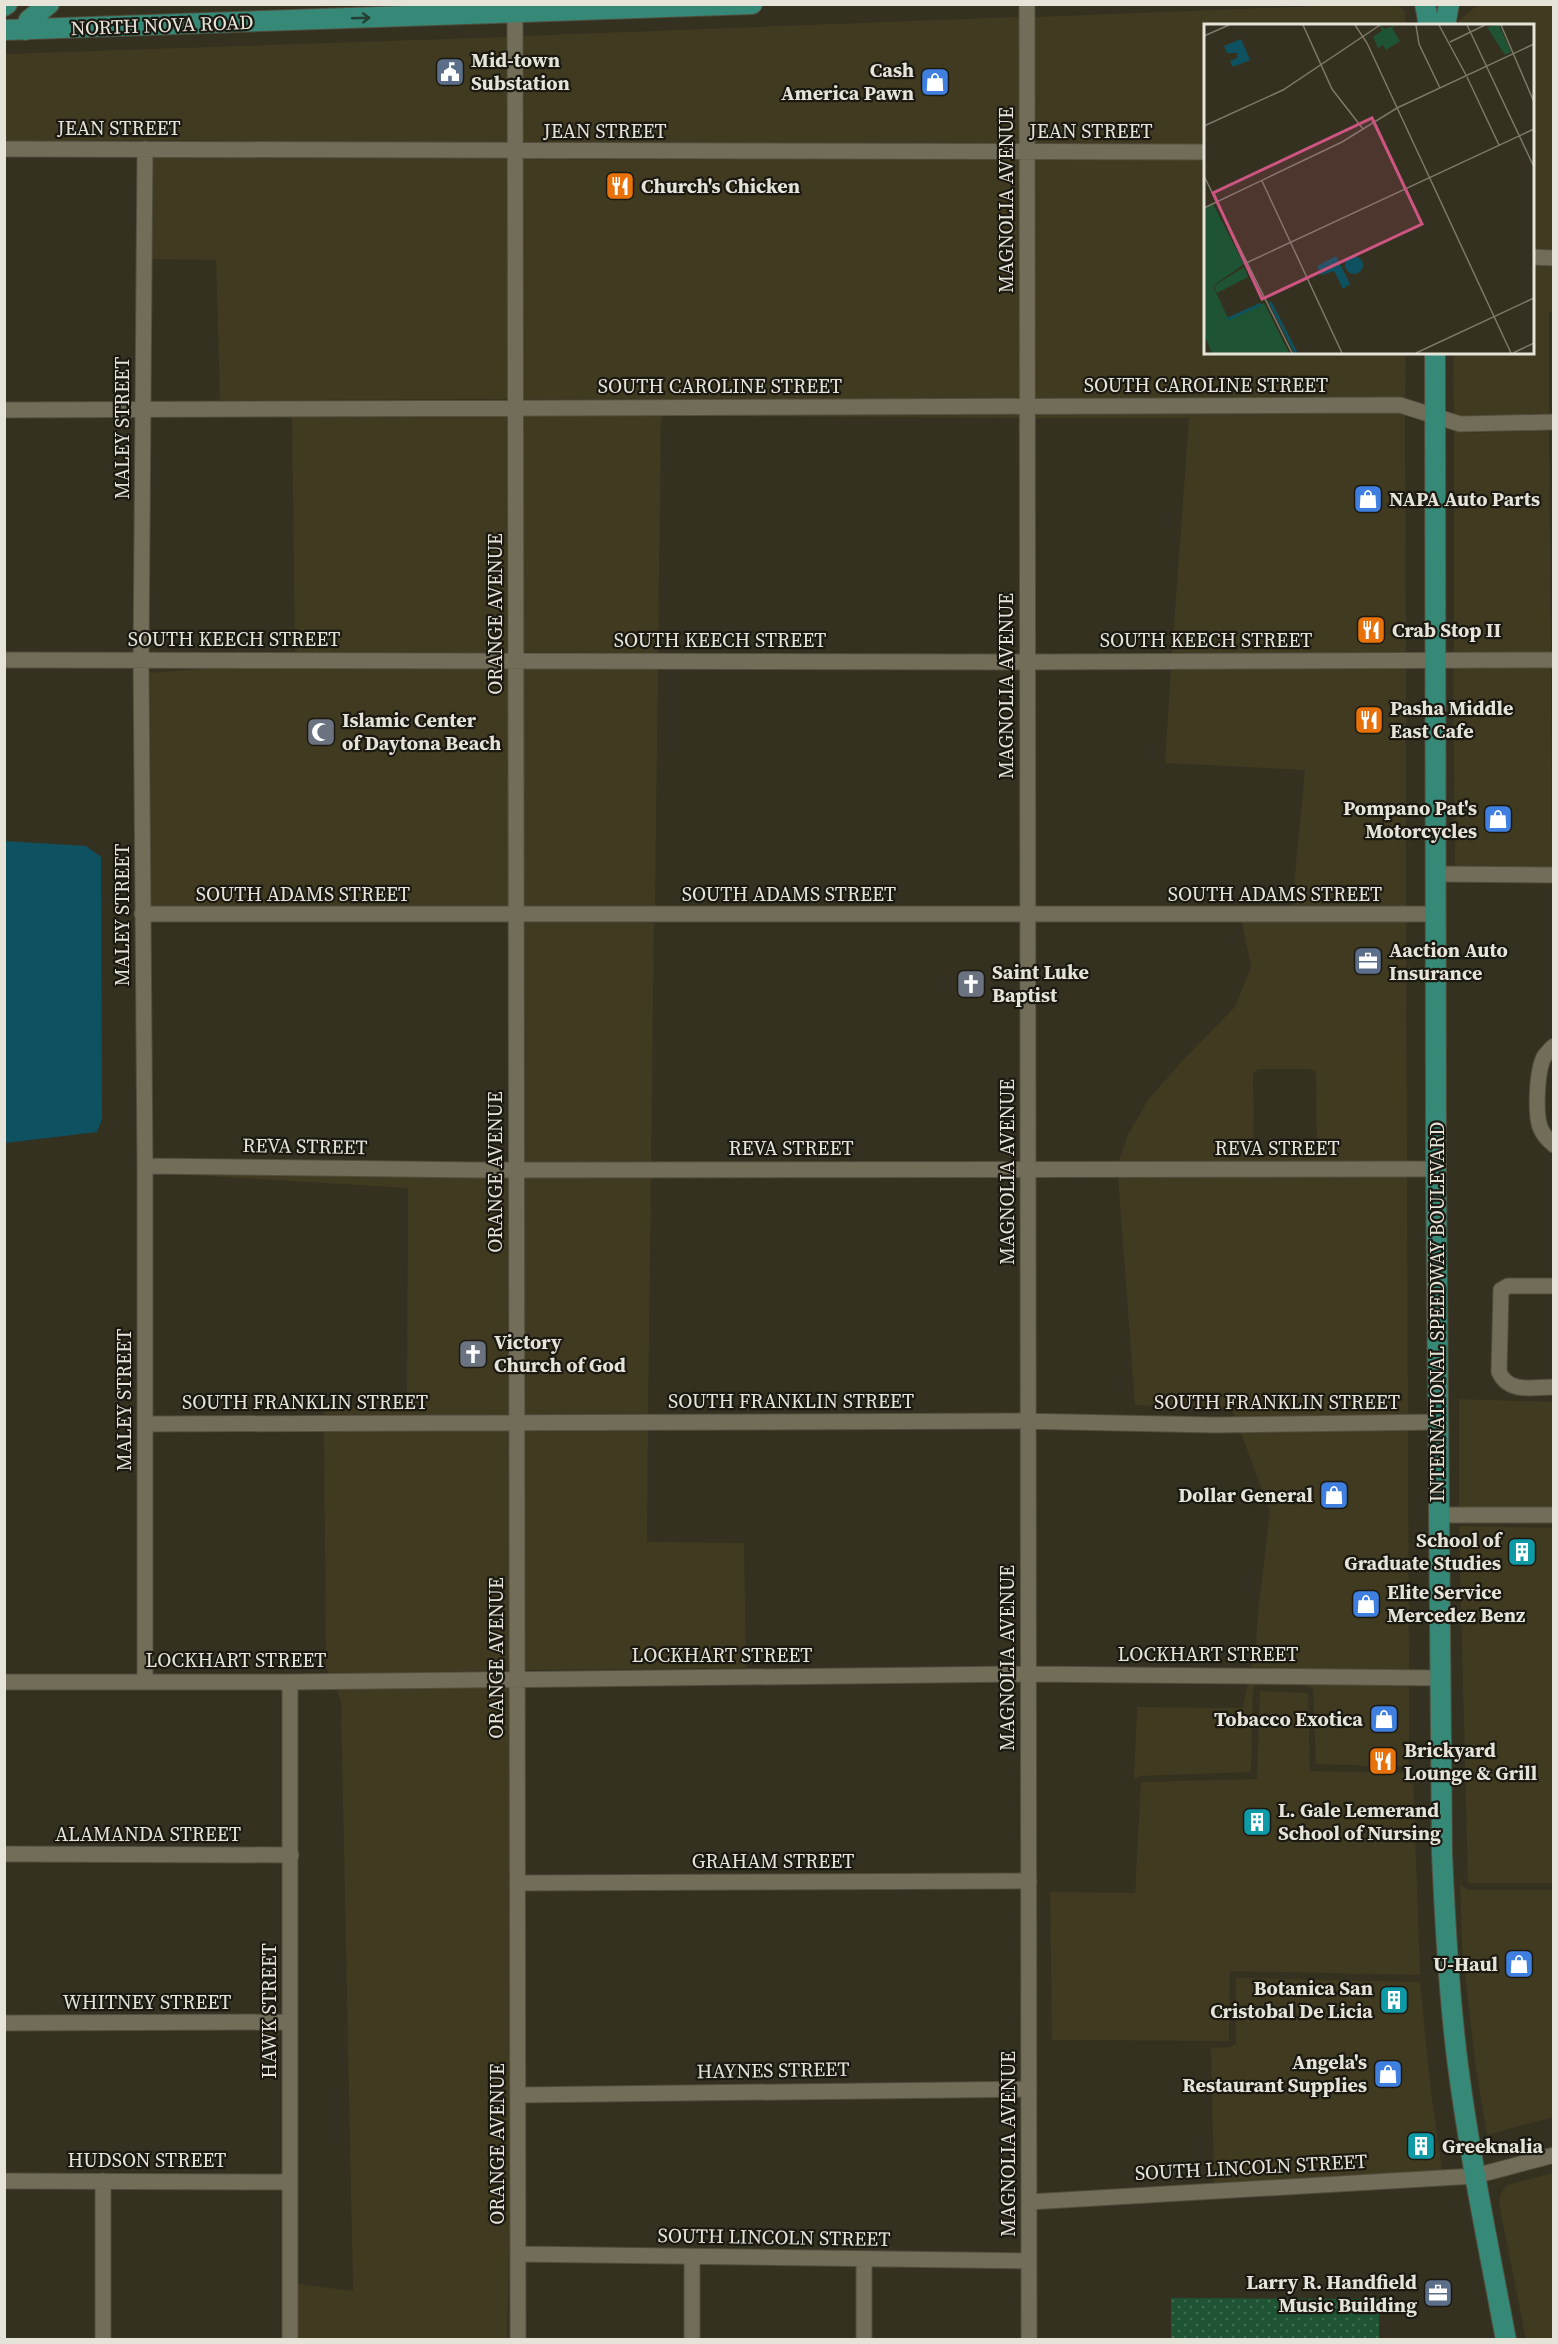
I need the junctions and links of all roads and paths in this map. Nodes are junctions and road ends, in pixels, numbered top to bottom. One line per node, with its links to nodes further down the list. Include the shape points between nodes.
1 (49, 4): 10 (main road, via 29,20)
2 (752, 4): 6 (main road, NORTH NOVA ROAD)
3 (1027, 4): 14 (street, MAGNOLIA AVENUE)
4 (1425, 4): 7 (main road)
5 (1449, 4): 8 (main road)
6 (515, 9): 10 (main road, NORTH NOVA ROAD, one-way to 6); 13 (street, ORANGE AVENUE)
7 (1429, 24)
8 (1445, 24)
9 (4, 30): 10 (main road, NORTH NOVA ROAD)
10 (25, 30)
11 (4, 149): 12 (street, JEAN STREET)
12 (145, 149): 13 (street, JEAN STREET); 21 (street, MALEY STREET)
13 (515, 152): 14 (street, JEAN STREET); 20 (street, ORANGE AVENUE)
14 (1027, 152): 15 (street, JEAN STREET); 19 (street, MAGNOLIA AVENUE)
15 (1204, 152)
16 (1534, 257): 17 (street)
17 (1554, 258)
18 (1435, 354): 23 (main road, INTERNATIONAL SPEEDWAY BOULEVARD)
19 (1027, 406): 20 (street, SOUTH CAROLINE STREET); 23 (street, SOUTH CAROLINE STREET, via 1400,405); 30 (street, MAGNOLIA AVENUE)
20 (515, 407): 21 (street, SOUTH CAROLINE STREET); 27 (street, ORANGE AVENUE)
21 (143, 408): 22 (street, SOUTH CAROLINE STREET); 25 (street, MALEY STREET)
22 (4, 410)
23 (1434, 416): 24 (street, SOUTH CAROLINE STREET, via 1460,424); 28 (main road, INTERNATIONAL SPEEDWAY BOULEVARD)
24 (1554, 422)
25 (141, 659): 26 (street, SOUTH KEECH STREET); 27 (street, SOUTH KEECH STREET); 33 (street, MALEY STREET)
26 (4, 660)
27 (516, 660): 30 (street, SOUTH KEECH STREET); 35 (street, ORANGE AVENUE)
28 (1436, 660): 29 (street, SOUTH KEECH STREET); 30 (street, SOUTH KEECH STREET); 31 (main road, INTERNATIONAL SPEEDWAY BOULEVARD)
29 (1554, 660)
30 (1027, 662): 36 (street, MAGNOLIA AVENUE)
31 (1435, 874): 32 (street); 34 (main road, INTERNATIONAL SPEEDWAY BOULEVARD)
32 (1554, 875)
33 (142, 914): 35 (street, SOUTH ADAMS STREET); 39 (street, MALEY STREET)
34 (1435, 914): 36 (street, SOUTH ADAMS STREET); 42 (main road, INTERNATIONAL SPEEDWAY BOULEVARD)
35 (516, 915): 36 (street, SOUTH ADAMS STREET); 41 (street, ORANGE AVENUE)
36 (1028, 915): 40 (street, MAGNOLIA AVENUE)
37 (1554, 1046): 38 (street, via 1540,1066 1538,1098 1539,1125)
38 (1554, 1145)
39 (145, 1166): 41 (street, REVA STREET); 48 (street, MALEY STREET)
40 (1027, 1168): 41 (street, REVA STREET); 42 (street, REVA STREET); 45 (street, MAGNOLIA AVENUE)
41 (517, 1169): 46 (street, ORANGE AVENUE)
42 (1436, 1169): 47 (main road, INTERNATIONAL SPEEDWAY BOULEVARD)
43 (1554, 1286): 44 (street, via 1508,1286 1502,1290 1500,1372 1503,1381 1513,1387)
44 (1554, 1387)
45 (1028, 1421): 46 (street, SOUTH FRANKLIN STREET); 47 (street, SOUTH FRANKLIN STREET, via 1215,1425); 51 (street, MAGNOLIA AVENUE)
46 (517, 1422): 48 (street, SOUTH FRANKLIN STREET); 52 (street, ORANGE AVENUE)
47 (1438, 1422): 49 (main road, INTERNATIONAL SPEEDWAY BOULEVARD)
48 (145, 1424): 54 (street, MALEY STREET)
49 (1439, 1515): 50 (street); 53 (main road, INTERNATIONAL SPEEDWAY BOULEVARD)
50 (1554, 1515)
51 (1028, 1674): 52 (street, LOCKHART STREET); 53 (street, LOCKHART STREET); 59 (street, MAGNOLIA AVENUE)
52 (517, 1678): 56 (street, LOCKHART STREET); 60 (street, ORANGE AVENUE)
53 (1440, 1678): 66 (main road, INTERNATIONAL SPEEDWAY BOULEVARD, via 1446,1924 1458,2065)
54 (145, 1680): 55 (street, LOCKHART STREET); 56 (street, LOCKHART STREET)
55 (4, 1682)
56 (290, 1682): 58 (street, HAWK STREET)
57 (4, 1854): 58 (street, ALAMANDA STREET)
58 (291, 1856): 61 (street, HAWK STREET)
59 (1029, 1881): 60 (street, GRAHAM STREET); 63 (street, MAGNOLIA AVENUE)
60 (518, 1883): 64 (street, ORANGE AVENUE)
61 (290, 2022): 62 (street, WHITNEY STREET); 69 (street, HAWK STREET)
62 (4, 2024)
63 (1029, 2089): 64 (street, HAYNES STREET); 70 (street, MAGNOLIA AVENUE)
64 (518, 2095): 71 (street, ORANGE AVENUE)
65 (1554, 2155): 66 (street, SOUTH LINCOLN STREET)
66 (1475, 2176): 70 (street, SOUTH LINCOLN STREET); 81 (main road, INTERNATIONAL SPEEDWAY BOULEVARD)
67 (4, 2181): 68 (street, HUDSON STREET)
68 (103, 2181): 69 (street, HUDSON STREET); 75 (street)
69 (289, 2182): 76 (street, HAWK STREET)
70 (1029, 2202): 74 (street, MAGNOLIA AVENUE)
71 (518, 2254): 72 (street, SOUTH LINCOLN STREET); 77 (street, ORANGE AVENUE)
72 (692, 2257): 73 (street, SOUTH LINCOLN STREET); 78 (street)
73 (864, 2259): 74 (street, SOUTH LINCOLN STREET); 79 (street)
74 (1029, 2261): 80 (street, MAGNOLIA AVENUE)
75 (103, 2340)
76 (290, 2340)
77 (518, 2340)
78 (692, 2340)
79 (864, 2340)
80 (1029, 2340)
81 (1506, 2340)

